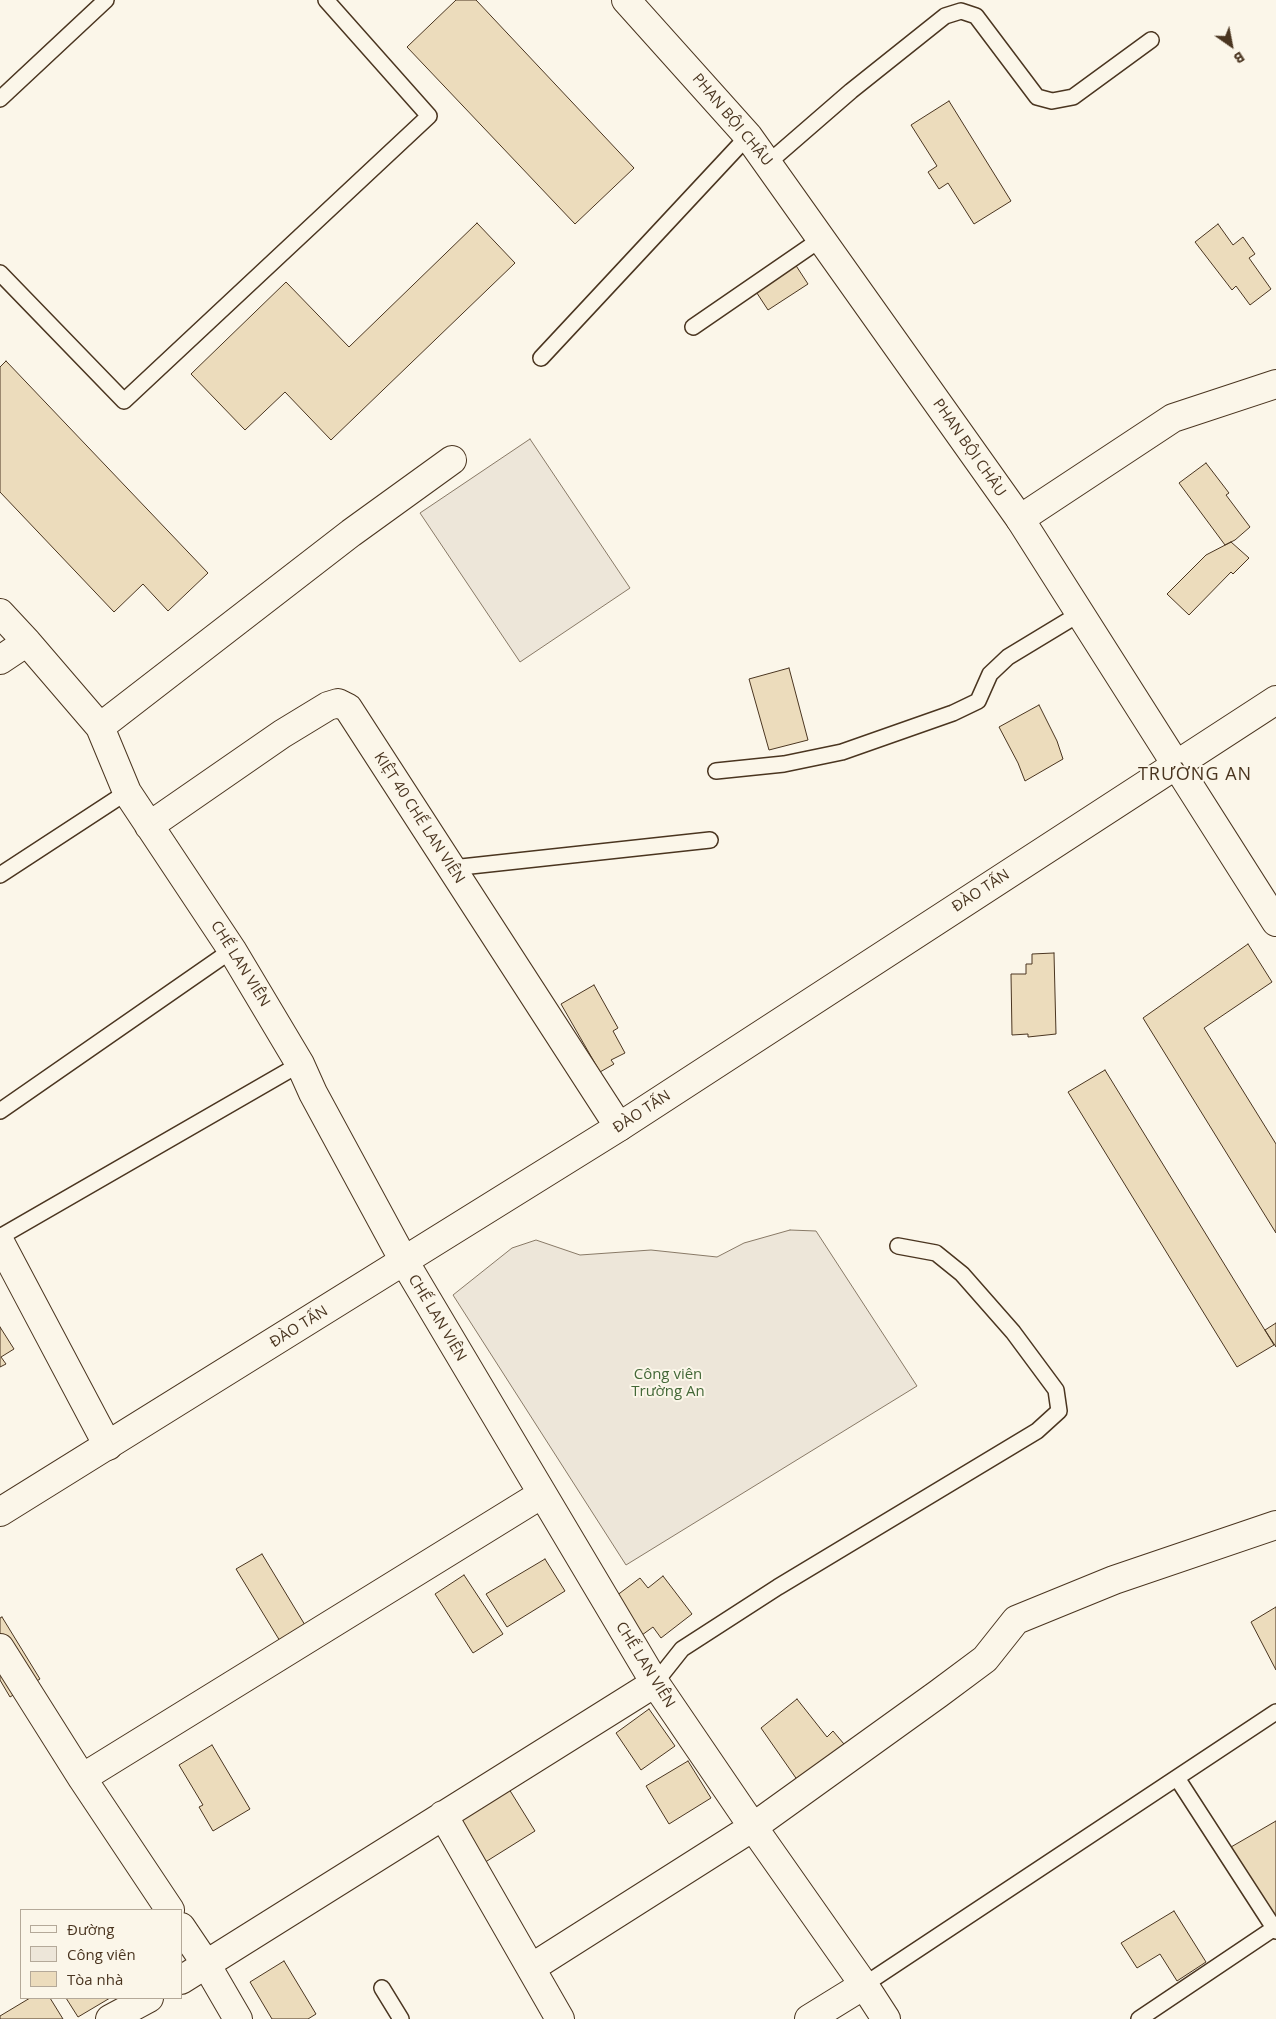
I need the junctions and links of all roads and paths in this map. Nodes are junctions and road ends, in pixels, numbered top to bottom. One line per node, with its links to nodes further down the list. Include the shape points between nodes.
1 (106, 0): 5 (lane)
2 (326, 0): 9 (lane, via 429,116 124,401)
3 (626, 0): 6 (street, PHAN BỘI CHÂU)
4 (1151, 40): 7 (lane, via 1073,97 1052,101 1037,97 976,16 961,11 945,16)
5 (0, 99)
6 (748, 136): 7 (street, PHAN BỘI CHÂU); 11 (lane)
7 (768, 163): 8 (street, PHAN BỘI CHÂU)
8 (822, 239): 10 (lane); 14 (street, PHAN BỘI CHÂU)
9 (0, 273)
10 (693, 327)
11 (541, 358)
12 (1276, 384): 14 (street, via 1173,418)
13 (452, 460): 20 (street, via 351,533)
14 (1020, 519): 16 (street, PHAN BỘI CHÂU)
15 (0, 613): 17 (street, CHẾ LAN VIÊN)
16 (1079, 614): 21 (street, PHAN BỘI CHÂU); 22 (lane, via 1008,657 990,674 978,701 954,713 842,752 784,764)
17 (27, 642): 18 (street); 20 (street, CHẾ LAN VIÊN)
18 (0, 660)
19 (1276, 700): 21 (street, ĐÀO TẤN)
20 (100, 728): 23 (street, CHẾ LAN VIÊN)
21 (1176, 765): 28 (street, PHAN BỘI CHÂU); 32 (street, ĐÀO TẤN)
22 (716, 771)
23 (127, 792): 24 (street, CHẾ LAN VIÊN); 27 (lane)
24 (149, 826): 26 (street, KIỆT 40 CHẾ LAN VIÊN, via 282,734 338,703 348,708); 29 (street, CHẾ LAN VIÊN)
25 (710, 840): 26 (lane)
26 (452, 868): 32 (street, KIỆT 40 CHẾ LAN VIÊN)
27 (0, 875)
28 (1276, 922)
29 (232, 950): 30 (street, CHẾ LAN VIÊN); 31 (lane)
30 (300, 1064): 33 (lane); 36 (street, CHẾ LAN VIÊN, via 313,1094)
31 (0, 1111)
32 (619, 1126): 36 (street, ĐÀO TẤN)
33 (0, 1237)
34 (0, 1242): 37 (street)
35 (898, 1246): 42 (lane, via 936,1253 962,1274 1013,1332 1056,1390 1060,1411 1036,1431 778,1587 682,1650)
36 (404, 1261): 37 (street, ĐÀO TẤN); 38 (street, CHẾ LAN VIÊN)
37 (108, 1446): 39 (street, ĐÀO TẤN)
38 (542, 1494): 42 (street, CHẾ LAN VIÊN); 44 (street)
39 (0, 1512)
40 (1276, 1525): 47 (street, via 1114,1580 1016,1620 984,1659)
41 (0, 1648): 44 (street)
42 (655, 1683): 46 (street); 47 (street, CHẾ LAN VIÊN)
43 (1276, 1712): 45 (lane)
44 (82, 1778): 48 (street)
45 (1176, 1778): 50 (lane); 54 (lane)
46 (444, 1815): 51 (street); 52 (street)
47 (752, 1826): 52 (street); 54 (street, CHẾ LAN VIÊN)
48 (169, 1909)
49 (182, 1928): 51 (street)
50 (1276, 1929): 63 (lane)
51 (206, 1964): 53 (street); 58 (street)
52 (531, 1968): 60 (street)
53 (182, 1979)
54 (864, 1985): 61 (street); 62 (street, CHẾ LAN VIÊN)
55 (382, 1988): 59 (lane)
56 (147, 1999): 57 (street)
57 (110, 2019)
58 (238, 2019)
59 (401, 2019)
60 (560, 2019)
61 (809, 2019)
62 (886, 2019)
63 (1139, 2019)

